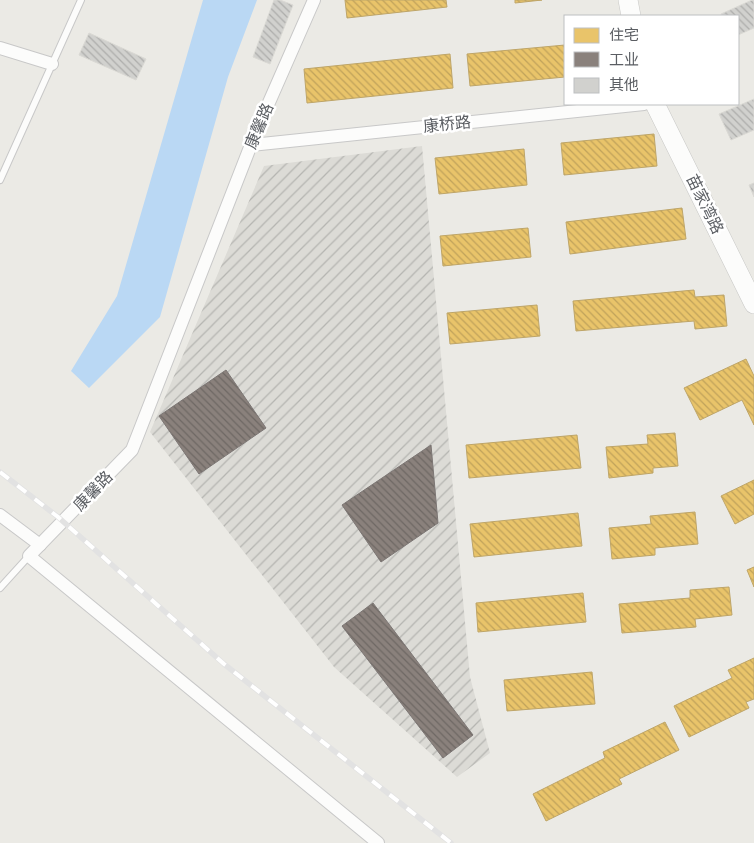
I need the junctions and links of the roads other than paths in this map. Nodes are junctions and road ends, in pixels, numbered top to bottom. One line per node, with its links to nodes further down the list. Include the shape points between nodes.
1 (81, 0): 6 (lane)
2 (314, 0): 9 (street, 康馨路)
3 (628, 0): 4 (street)
4 (631, 15)
5 (0, 48): 6 (street)
6 (52, 64): 10 (lane)
7 (634, 105): 9 (street, 康桥路)
8 (655, 105): 11 (street, 苗家湾路)
9 (251, 145): 13 (street, 康馨路, via 132,450)
10 (0, 180)
11 (754, 304)
12 (0, 515): 13 (street)
13 (40, 545): 14 (street, 康馨路)
14 (29, 556): 15 (lane); 16 (street)
15 (0, 588)
16 (378, 843)

